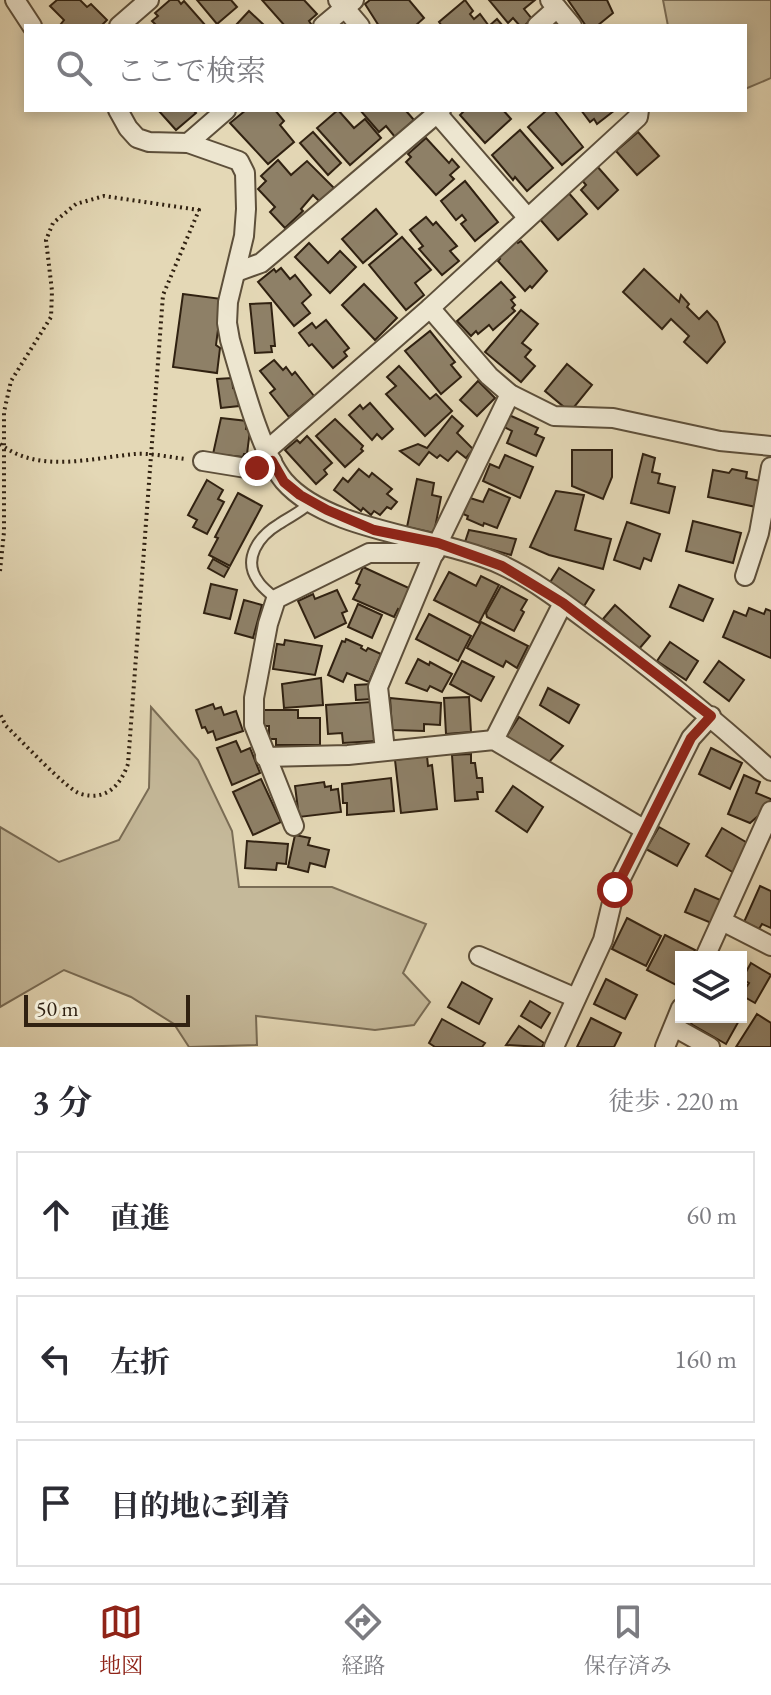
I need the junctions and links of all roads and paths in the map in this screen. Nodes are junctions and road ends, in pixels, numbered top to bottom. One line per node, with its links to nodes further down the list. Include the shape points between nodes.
1 (15, 0): 5 (street)
2 (149, 0): 6 (street)
3 (345, 3): 7 (street); 8 (street)
4 (554, 4): 9 (street); 10 (street)
5 (31, 24)
6 (121, 24)
7 (325, 24)
8 (359, 24)
9 (539, 24)
10 (570, 24)
11 (119, 112): 16 (street, via 137,138)
12 (224, 112): 16 (street)
13 (436, 112): 18 (street, via 261,263)
14 (438, 112): 17 (street)
15 (639, 112): 17 (street)
16 (188, 143): 18 (street, via 239,161 245,173 245,222)
17 (527, 217): 19 (street)
18 (236, 272): 24 (street, via 227,323)
19 (430, 308): 20 (street); 24 (street)
20 (510, 394): 22 (street, via 554,416 613,418); 28 (street)
21 (2, 446): 23 (path, via 53,462); 23 (path, via 11,381 51,317 46,240 53,223 76,204 104,196 199,210 163,295); 29 (path)
22 (771, 446)
23 (152, 455): 25 (path); 33 (path, via 123,777 115,789 99,796 78,794 6,726)
24 (269, 456): 25 (street, via 252,469); 27 (street, via 284,482)
25 (203, 461)
26 (771, 467): 30 (street)
27 (311, 501): 28 (street, via 374,530); 31 (lane, via 262,537 253,551 258,582)
28 (436, 548): 31 (street, via 369,553); 32 (street, via 502,566); 36 (street, via 378,687)
29 (0, 571)
30 (745, 576)
31 (276, 599): 37 (street, via 254,698 254,725)
32 (563, 603): 34 (street); 35 (street)
33 (0, 714)
34 (711, 716): 38 (street); 41 (street, via 691,738)
35 (494, 740): 36 (street); 41 (street)
36 (385, 750): 37 (street)
37 (265, 757): 40 (street)
38 (771, 771)
39 (771, 811): 42 (street)
40 (294, 826)
41 (645, 830): 46 (street, via 615,890 603,940)
42 (722, 921): 43 (street); 44 (street)
43 (771, 946)
44 (708, 951)
45 (479, 956): 46 (street)
46 (576, 998): 49 (street)
47 (675, 1021): 48 (street)
48 (674, 1027): 50 (street); 51 (street)
49 (554, 1047)
50 (665, 1047)
51 (710, 1047)

